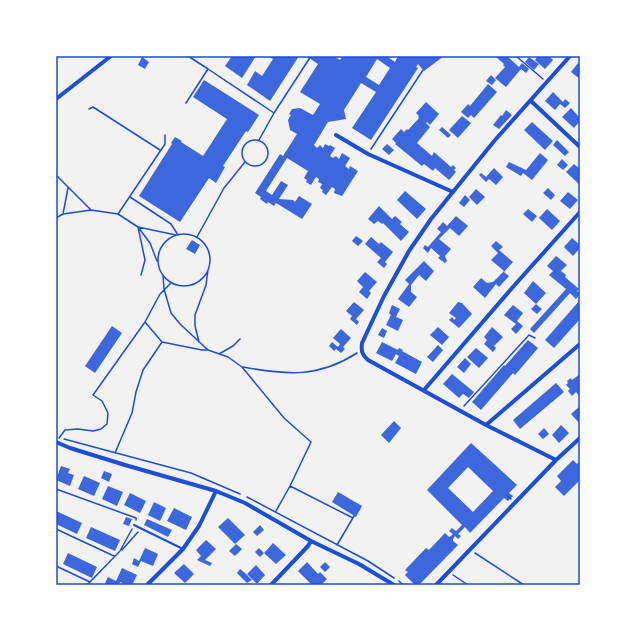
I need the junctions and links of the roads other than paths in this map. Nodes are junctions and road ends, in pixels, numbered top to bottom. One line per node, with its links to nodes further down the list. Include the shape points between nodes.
1 (111, 56): 3 (street)
2 (570, 56): 4 (street)
3 (56, 98)
4 (531, 101): 6 (street); 7 (street)
5 (336, 135): 7 (street, via 368,154)
6 (580, 147)
7 (453, 192): 10 (street, via 409,251 362,343 364,356 368,360)
8 (580, 212): 10 (street)
9 (580, 344): 11 (street)
10 (424, 390): 11 (street)
11 (486, 425): 14 (street)
12 (580, 438): 14 (street)
13 (56, 442): 15 (street)
14 (556, 460): 22 (street)
15 (216, 491): 17 (street, via 245,503); 18 (street, via 199,526)
16 (134, 525): 18 (lane)
17 (311, 541): 20 (street); 21 (street, via 360,564)
18 (183, 549): 19 (street)
19 (147, 585)
20 (271, 585)
21 (394, 585)
22 (436, 585)

